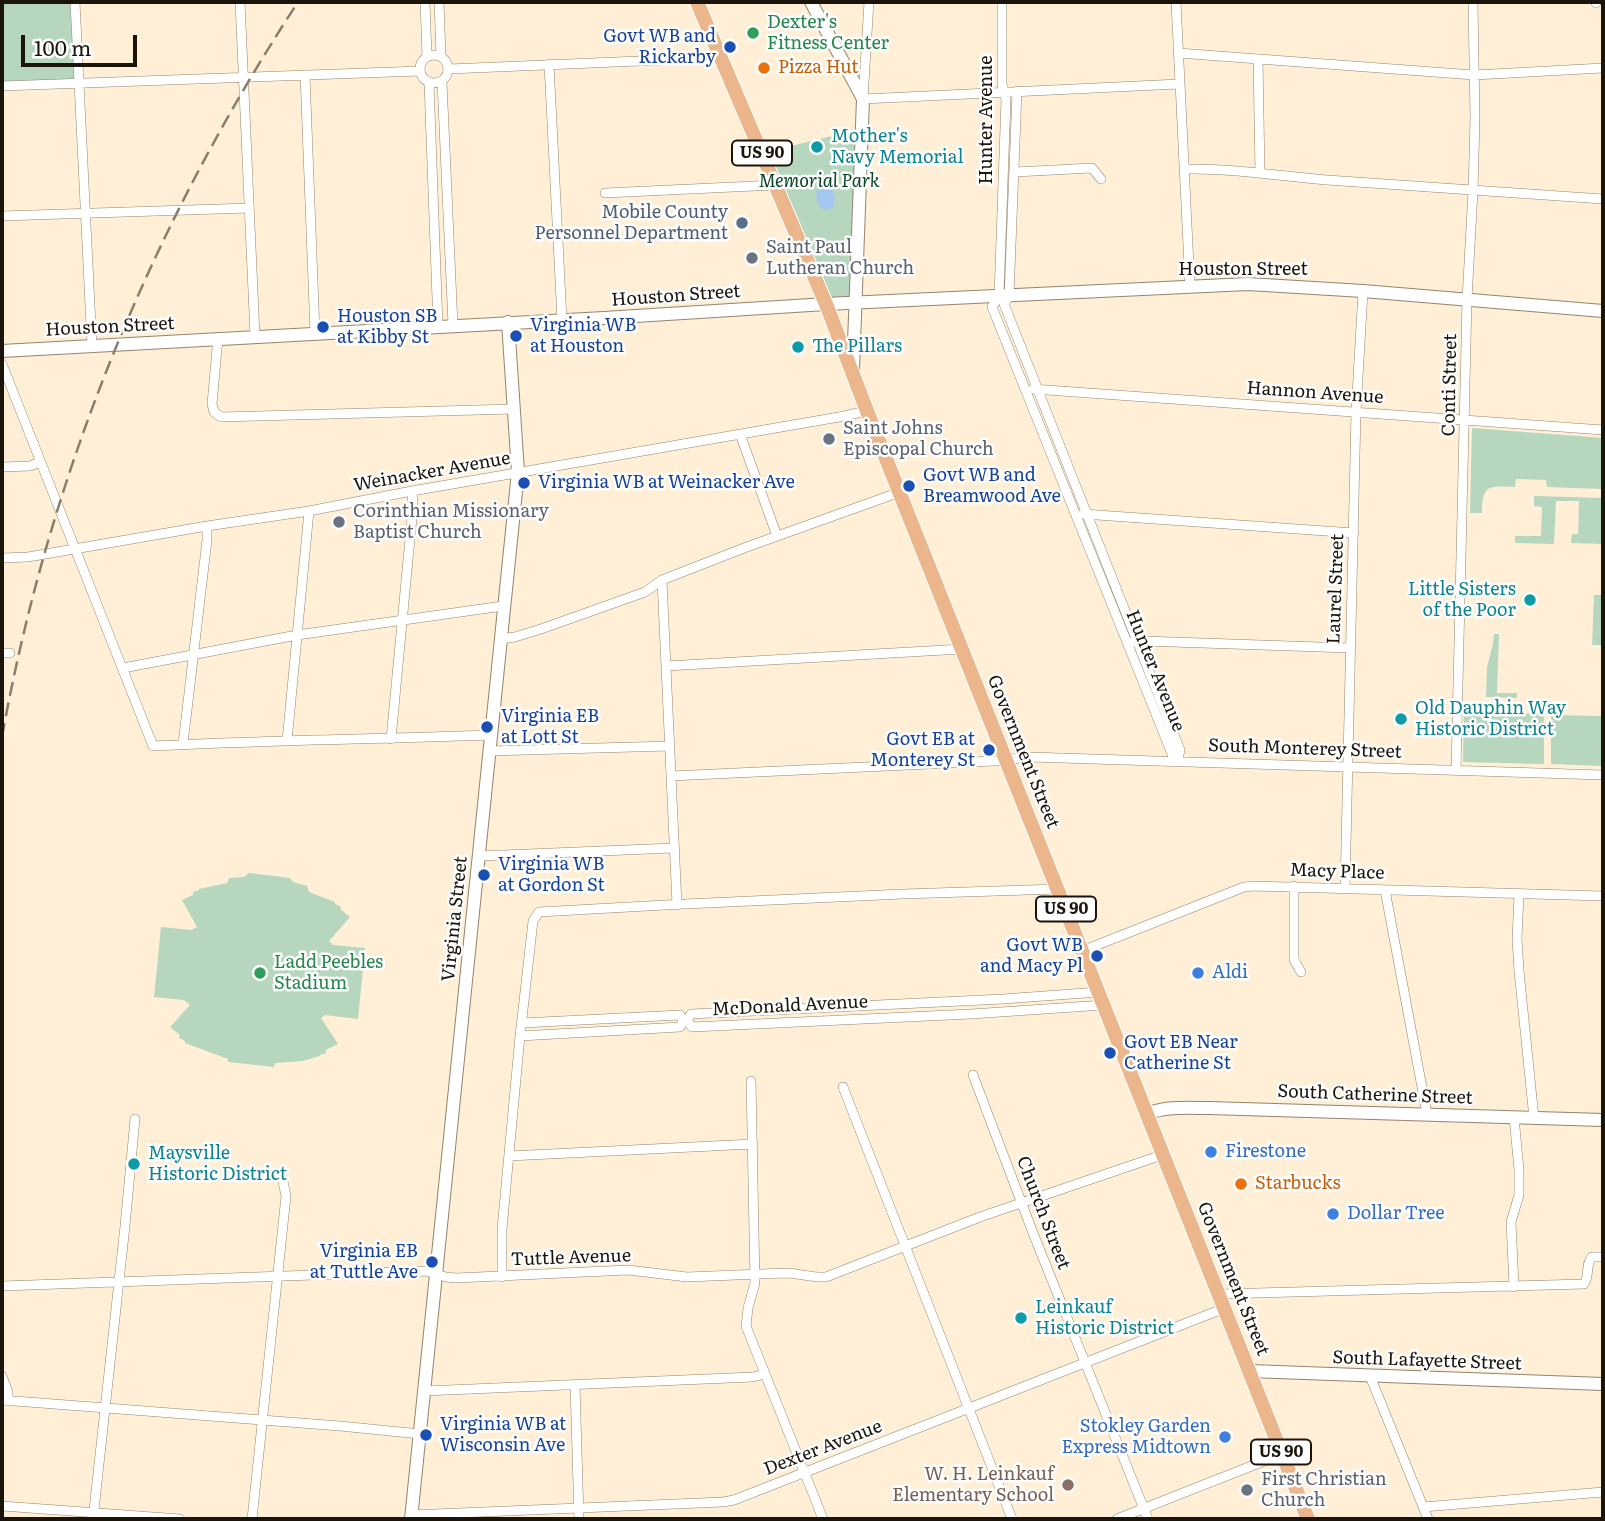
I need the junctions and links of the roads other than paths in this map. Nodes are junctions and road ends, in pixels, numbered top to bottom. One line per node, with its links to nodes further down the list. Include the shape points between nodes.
1 (75, 2): 24 (street)
2 (240, 2): 22 (street)
3 (425, 2): 14 (street)
4 (439, 2): 13 (street)
5 (697, 2): 12 (main road, Government Street / US 90)
6 (811, 2): 30 (street)
7 (869, 2): 30 (street)
8 (1002, 2): 29 (street, Hunter Avenue)
9 (1176, 2): 11 (street)
10 (1473, 2): 21 (street, Conti Street)
11 (1178, 53): 15 (street); 26 (street)
12 (720, 55): 16 (street); 35 (main road, Government Street / US 90)
13 (441, 56): 14 (street); 18 (street)
14 (427, 57): 19 (street)
15 (1258, 59): 21 (street); 33 (street)
16 (549, 64): 18 (street); 51 (street)
17 (1603, 68): 21 (street)
18 (449, 69): 23 (street)
19 (420, 71): 20 (street); 25 (street)
20 (305, 75): 22 (street); 55 (street)
21 (1474, 75): 38 (street, Conti Street)
22 (244, 77): 24 (street); 41 (street)
23 (442, 82): 25 (street); 36 (street)
24 (79, 83): 27 (street); 42 (street)
25 (429, 83): 37 (street)
26 (1179, 83): 28 (street); 31 (street)
27 (2, 86)
28 (1017, 91): 29 (street); 32 (street, Hunter Avenue)
29 (1004, 92): 30 (street); 46 (street, Hunter Avenue)
30 (863, 99): 48 (street)
31 (1184, 169): 33 (street); 44 (street)
32 (1015, 172): 34 (street, via 1092,168); 46 (street, Hunter Avenue)
33 (1260, 173): 38 (street)
34 (1101, 179)
35 (776, 185): 39 (street); 49 (main road, Government Street / US 90)
36 (447, 190): 37 (street); 54 (street)
37 (433, 191): 53 (street)
38 (1473, 191): 40 (street); 47 (street, Conti Street)
39 (605, 193)
40 (1603, 198)
41 (249, 208): 42 (street); 56 (street)
42 (86, 213): 43 (street); 58 (street)
43 (2, 216)
44 (1190, 286): 45 (street, Houston Street, via 1248,284); 46 (street, Houston Street)
45 (1363, 291): 47 (street, Houston Street); 65 (street, Laurel Street)
46 (1004, 296): 48 (street, Houston Street); 62 (street, Hunter Avenue)
47 (1468, 299): 50 (street, Houston Street); 66 (street, Conti Street)
48 (855, 303): 49 (street, Houston Street); 61 (street)
49 (826, 304): 51 (street, Houston Street); 61 (main road, Government Street / US 90)
50 (1603, 311)
51 (562, 320): 52 (street, Houston Street)
52 (508, 322): 54 (street, Houston Street); 63 (street, Virginia Street)
53 (438, 326): 54 (street, Houston Street); 55 (street, Houston Street)
54 (453, 326)
55 (315, 332): 56 (street, Houston Street)
56 (255, 336): 57 (street, Houston Street)
57 (218, 338): 58 (street, Houston Street); 63 (street, via 212,404 222,417)
58 (92, 346): 59 (street, Houston Street)
59 (2, 351)
60 (2, 363): 69 (street)
61 (852, 372): 64 (main road, Government Street / US 90)
62 (1031, 389): 65 (street, Hannon Avenue); 75 (street, Hunter Avenue)
63 (514, 409): 71 (street, Virginia Street)
64 (867, 411): 68 (street, Weinacker Avenue); 73 (main road, Government Street / US 90)
65 (1356, 412): 66 (street, Hannon Avenue); 77 (street, Laurel Street)
66 (1465, 420): 67 (street, Hannon Avenue); 101 (street, Conti Street)
67 (1603, 430)
68 (740, 434): 71 (street, Weinacker Avenue); 78 (street)
69 (40, 462): 70 (street); 79 (street)
70 (2, 467)
71 (518, 472): 72 (street, Weinacker Avenue); 82 (street, Virginia Street)
72 (412, 491): 74 (street, Weinacker Avenue); 83 (street)
73 (900, 492): 78 (street); 88 (main road, Government Street / US 90)
74 (309, 510): 76 (street, Weinacker Avenue); 84 (street)
75 (1081, 514): 77 (street); 86 (street, Hunter Avenue)
76 (207, 526): 79 (street, Weinacker Avenue); 89 (street)
77 (1353, 533): 87 (street, Laurel Street)
78 (778, 536): 81 (street)
79 (75, 549): 80 (street, Weinacker Avenue); 91 (street)
80 (2, 558)
81 (662, 580): 85 (street, via 645,592); 90 (street)
82 (503, 606): 83 (street); 85 (street, Virginia Street)
83 (402, 619): 84 (street); 93 (street)
84 (297, 635): 89 (street); 94 (street)
85 (500, 639): 92 (street, Virginia Street)
86 (1131, 642): 87 (street); 98 (street, Hunter Avenue, via 1180,750)
87 (1350, 648): 100 (street, Laurel Street)
88 (962, 649): 90 (street); 99 (main road, Government Street / US 90)
89 (194, 655): 91 (street); 95 (street)
90 (666, 666): 96 (street)
91 (123, 668): 95 (street, via 153,746)
92 (490, 735): 93 (street); 97 (street, Virginia Street)
93 (391, 738): 94 (street)
94 (288, 741): 95 (street)
95 (183, 744)
96 (670, 746): 97 (street); 103 (street)
97 (489, 751): 105 (street, Virginia Street)
98 (1178, 758): 99 (street, South Monterey Street); 100 (street, South Monterey Street)
99 (1005, 759): 103 (street, South Monterey Street); 108 (main road, Government Street / US 90)
100 (1348, 766): 101 (street, South Monterey Street); 107 (street, Laurel Street)
101 (1456, 770): 102 (street, South Monterey Street)
102 (1603, 775)
103 (671, 776): 104 (street)
104 (674, 848): 105 (street); 112 (street)
105 (479, 856): 135 (street, Virginia Street)
106 (1294, 886): 107 (street, Macy Place); 113 (street, Macy Place, via 1244,887); 114 (street, via 1294,960)
107 (1345, 888): 109 (street, Macy Place)
108 (1058, 889): 112 (street); 113 (main road, Government Street / US 90)
109 (1385, 890): 110 (street, Macy Place); 122 (street)
110 (1519, 894): 111 (street, Macy Place); 124 (street, via 1519,971)
111 (1603, 896)
112 (682, 904): 116 (street, via 539,912 533,921)
113 (1083, 951): 115 (main road, Government Street / US 90)
114 (1301, 972)
115 (1101, 999): 115 (street, McDonald Avenue, via 1003,999 691,1014 687,1021 692,1027 971,1014); 121 (main road, Government Street / US 90)
116 (522, 1023): 117 (street); 117 (street, via 680,1015 683,1021 680,1027)
117 (520, 1036): 129 (street)
118 (972, 1075): 131 (street, Church Street)
119 (751, 1081): 127 (street)
120 (843, 1087): 132 (street)
121 (1146, 1114): 122 (street, South Catherine Street, via 1168,1108 1209,1108); 128 (main road, Government Street / US 90)
122 (1427, 1114): 123 (street, South Catherine Street)
123 (1514, 1117): 124 (street, South Catherine Street); 140 (street, via 1519,1170 1519,1195 1511,1223)
124 (1534, 1118): 126 (street, South Catherine Street)
125 (135, 1119): 138 (street)
126 (1603, 1120)
127 (753, 1144): 129 (street); 134 (street)
128 (1162, 1155): 131 (street, Tuttle Avenue); 141 (main road, Government Street / US 90)
129 (509, 1156): 137 (street)
130 (282, 1177): 136 (street, via 285,1196)
131 (1022, 1202): 132 (street, Tuttle Avenue); 142 (street, Church Street)
132 (906, 1246): 134 (street, Tuttle Avenue, via 826,1277); 152 (street)
133 (1603, 1257): 140 (street, Dexter Avenue, via 1589,1261 1584,1284)
134 (755, 1273): 137 (street, Tuttle Avenue, via 687,1277 628,1270); 144 (street, via 746,1326)
135 (437, 1275): 136 (street, Tuttle Avenue, via 426,1271); 137 (street, Tuttle Avenue); 149 (street, Virginia Street)
136 (278, 1276): 138 (street, Tuttle Avenue); 153 (street)
137 (502, 1277)
138 (119, 1282): 139 (street, Tuttle Avenue); 151 (street)
139 (2, 1286)
140 (1514, 1287): 141 (street, Dexter Avenue)
141 (1222, 1301): 142 (street, Dexter Avenue); 143 (main road, Government Street / US 90)
142 (1086, 1362): 152 (street, Dexter Avenue); 161 (street, Church Street)
143 (1250, 1371): 146 (street, South Lafayette Street); 155 (main road, Government Street / US 90)
144 (765, 1374): 148 (street); 156 (street)
145 (2, 1376): 150 (street, via 8,1392)
146 (1370, 1376): 147 (street, South Lafayette Street); 160 (street)
147 (1603, 1384)
148 (575, 1385): 149 (street); 159 (street)
149 (424, 1391): 154 (street, Virginia Street)
150 (5, 1400): 151 (street)
151 (105, 1408): 153 (street); 162 (street)
152 (969, 1408): 156 (street, Dexter Avenue); 168 (street)
153 (263, 1420): 154 (street); 165 (street)
154 (419, 1434): 163 (street, Virginia Street)
155 (1282, 1454): 161 (street); 171 (main road, Government Street / US 90)
156 (804, 1473): 159 (street, Dexter Avenue, via 723,1502); 167 (street)
157 (1603, 1492): 160 (street)
158 (2, 1506): 162 (street)
159 (579, 1507): 163 (street, Dexter Avenue); 166 (street)
160 (1423, 1507): 172 (street)
161 (1144, 1509): 169 (street); 170 (street, Church Street)
162 (93, 1516): 164 (street)
163 (411, 1517)
164 (180, 1519)
165 (252, 1519)
166 (579, 1519)
167 (823, 1519)
168 (1012, 1519)
169 (1117, 1519)
170 (1148, 1519)
171 (1308, 1519)
172 (1428, 1519)

